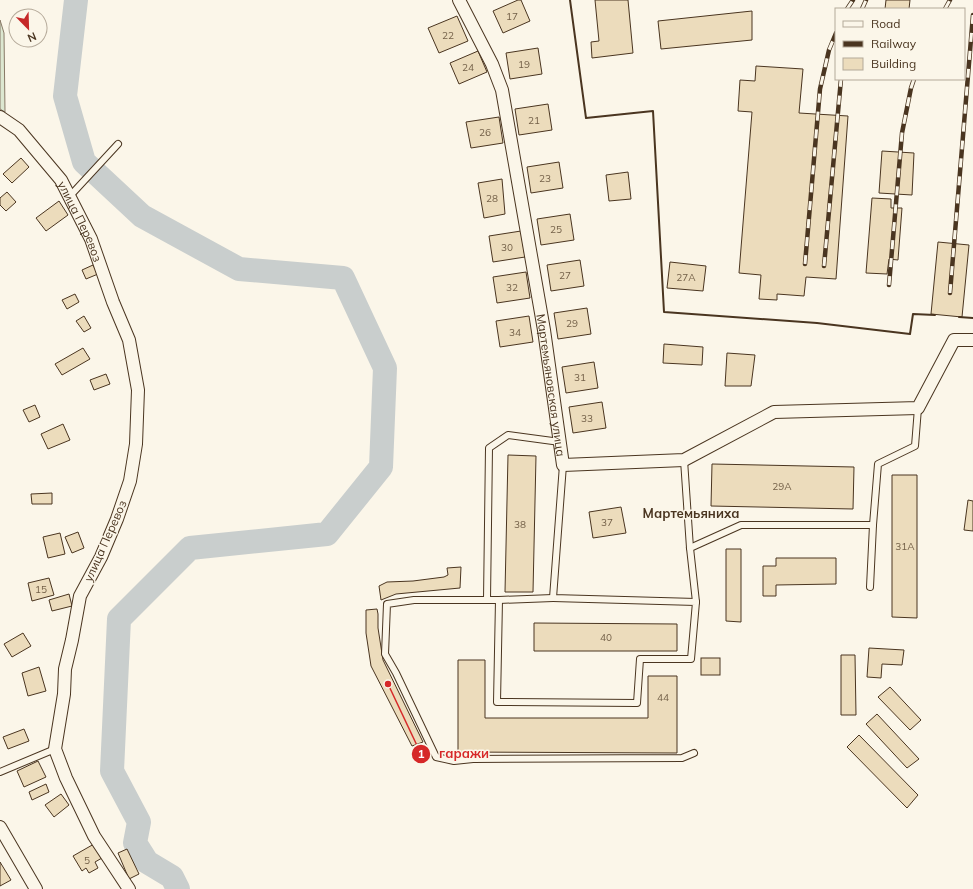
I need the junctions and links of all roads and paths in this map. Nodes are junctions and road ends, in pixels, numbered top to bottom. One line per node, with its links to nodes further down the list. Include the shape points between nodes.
1 (459, 0): 7 (street, Мартемьяновская улица, via 492,64 502,90 544,330)
2 (0, 117): 4 (street, улица Перевоз, via 19,130)
3 (118, 144): 4 (lane)
4 (73, 193): 17 (street, улица Перевоз, via 129,340 138,390 136,444 130,481 118,519 80,596 65,669 64,694)
5 (973, 340): 6 (street, via 954,340)
6 (918, 408): 8 (street, Мартемьяновская улица, via 774,412); 10 (lane, via 915,446 878,464)
7 (560, 442): 9 (street, Мартемьяновская улица); 14 (lane, via 508,435 489,448)
8 (684, 460): 9 (street, Мартемьяновская улица); 11 (lane)
9 (563, 465): 13 (lane)
10 (873, 525): 11 (lane, via 741,525); 12 (lane)
11 (690, 548): 16 (lane)
12 (870, 587)
13 (553, 598): 15 (lane); 16 (lane)
14 (487, 600): 15 (lane); 18 (lane, via 414,600 387,604 385,654 436,757 454,761 682,758)
15 (499, 600): 16 (lane, via 497,702 637,702 640,659 691,659)
16 (696, 602)
17 (55, 749): 19 (lane); 22 (street, via 94,836)
18 (694, 753)
19 (0, 772)
20 (0, 827): 21 (street)
21 (36, 889)
22 (129, 889)

